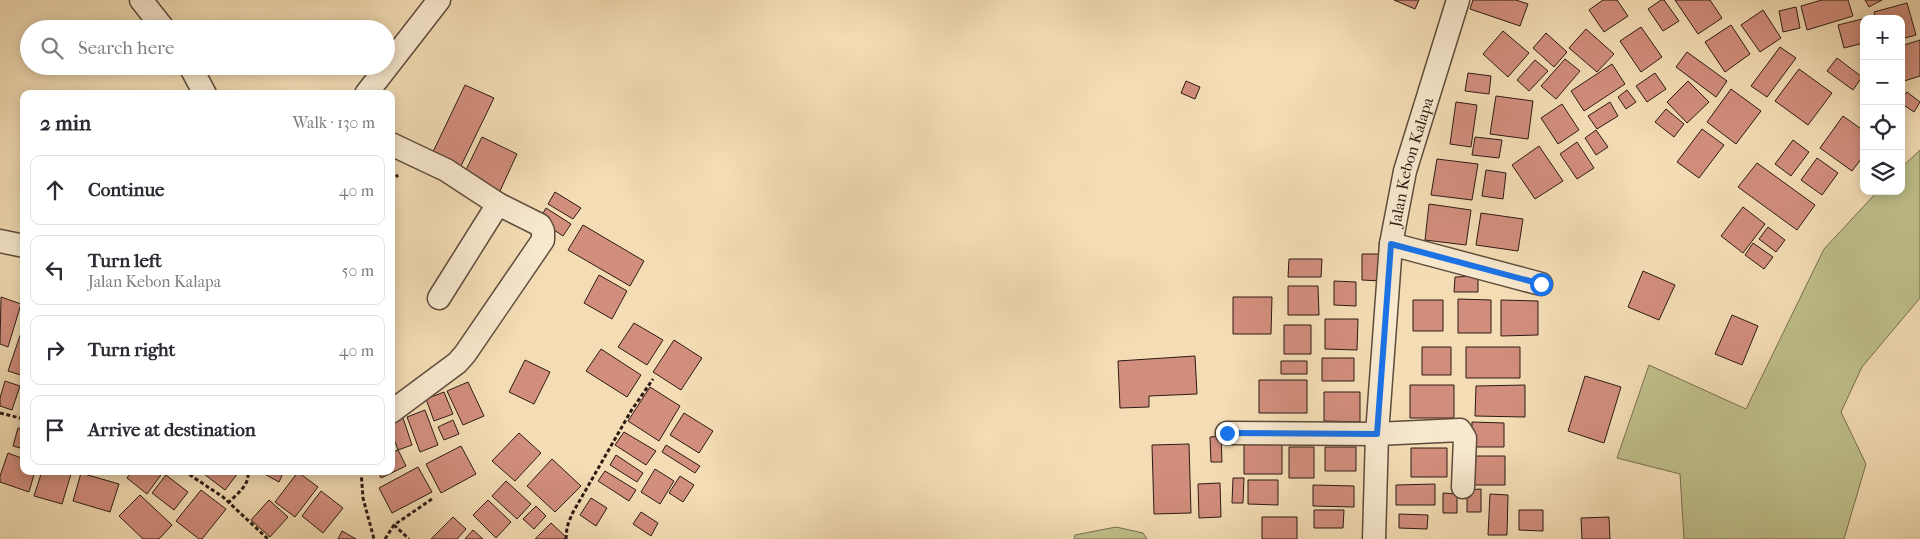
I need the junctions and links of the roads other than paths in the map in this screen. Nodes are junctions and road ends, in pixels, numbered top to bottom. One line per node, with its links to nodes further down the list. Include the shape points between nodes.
1 (141, 0): 4 (street)
2 (439, 0): 5 (street)
3 (1458, 0): 13 (street, Jalan Kebon Kalapa, via 1405,170)
4 (157, 20)
5 (395, 57)
6 (195, 75): 8 (street)
7 (381, 75): 9 (street)
8 (203, 90)
9 (369, 90)
10 (395, 146): 11 (street, via 446,170)
11 (498, 204): 16 (street); 17 (street, via 540,225 543,240 465,354)
12 (0, 241): 14 (street)
13 (1391, 244): 15 (street); 19 (street, Jalan Kebon Kalapa)
14 (20, 245)
15 (1541, 284)
16 (439, 298)
17 (395, 409)
18 (1227, 433): 19 (street)
19 (1377, 434): 20 (street, via 1462,432 1465,438); 21 (street, Jalan Kebon Kalapa)
20 (1463, 487)
21 (1374, 539)

